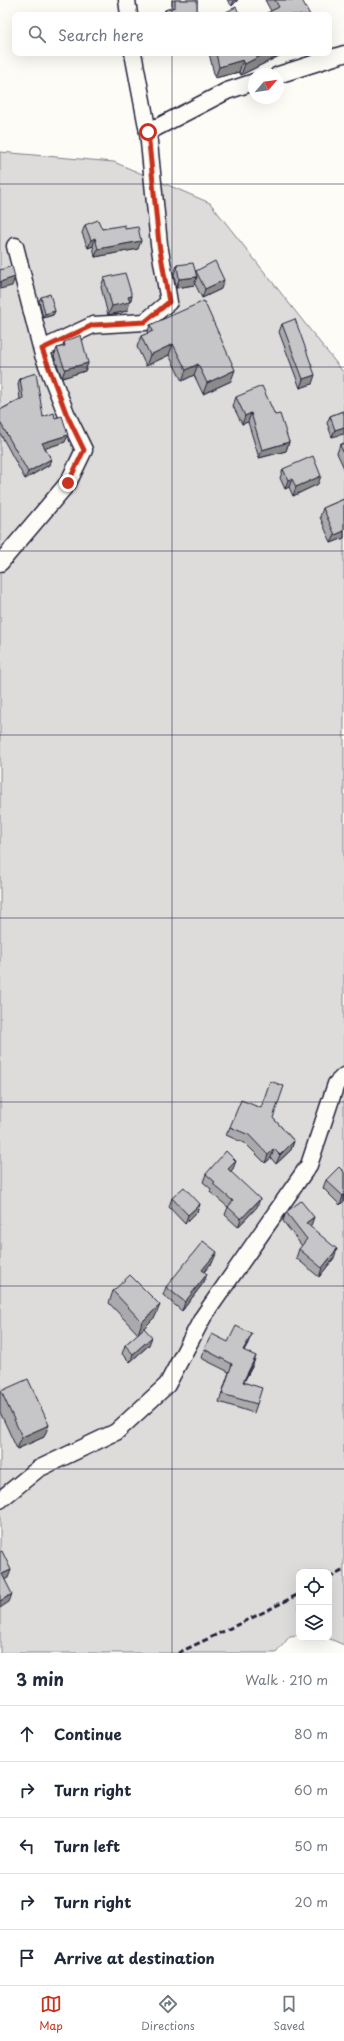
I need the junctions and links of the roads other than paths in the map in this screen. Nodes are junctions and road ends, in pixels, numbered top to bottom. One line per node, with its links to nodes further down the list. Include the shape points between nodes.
1 (127, 0): 2 (street)
2 (129, 12)
3 (344, 54): 5 (street)
4 (134, 56): 7 (street)
5 (284, 73)
6 (248, 84): 7 (street, via 227,91)
7 (148, 132): 9 (street, via 159,244 169,302 145,322 93,325)
8 (15, 246): 9 (street)
9 (42, 349): 10 (street, via 66,413 84,450 68,483)
10 (0, 563)
11 (344, 1076): 12 (street, via 336,1084 309,1165 203,1317 168,1385 116,1432 38,1469)
12 (0, 1500)

